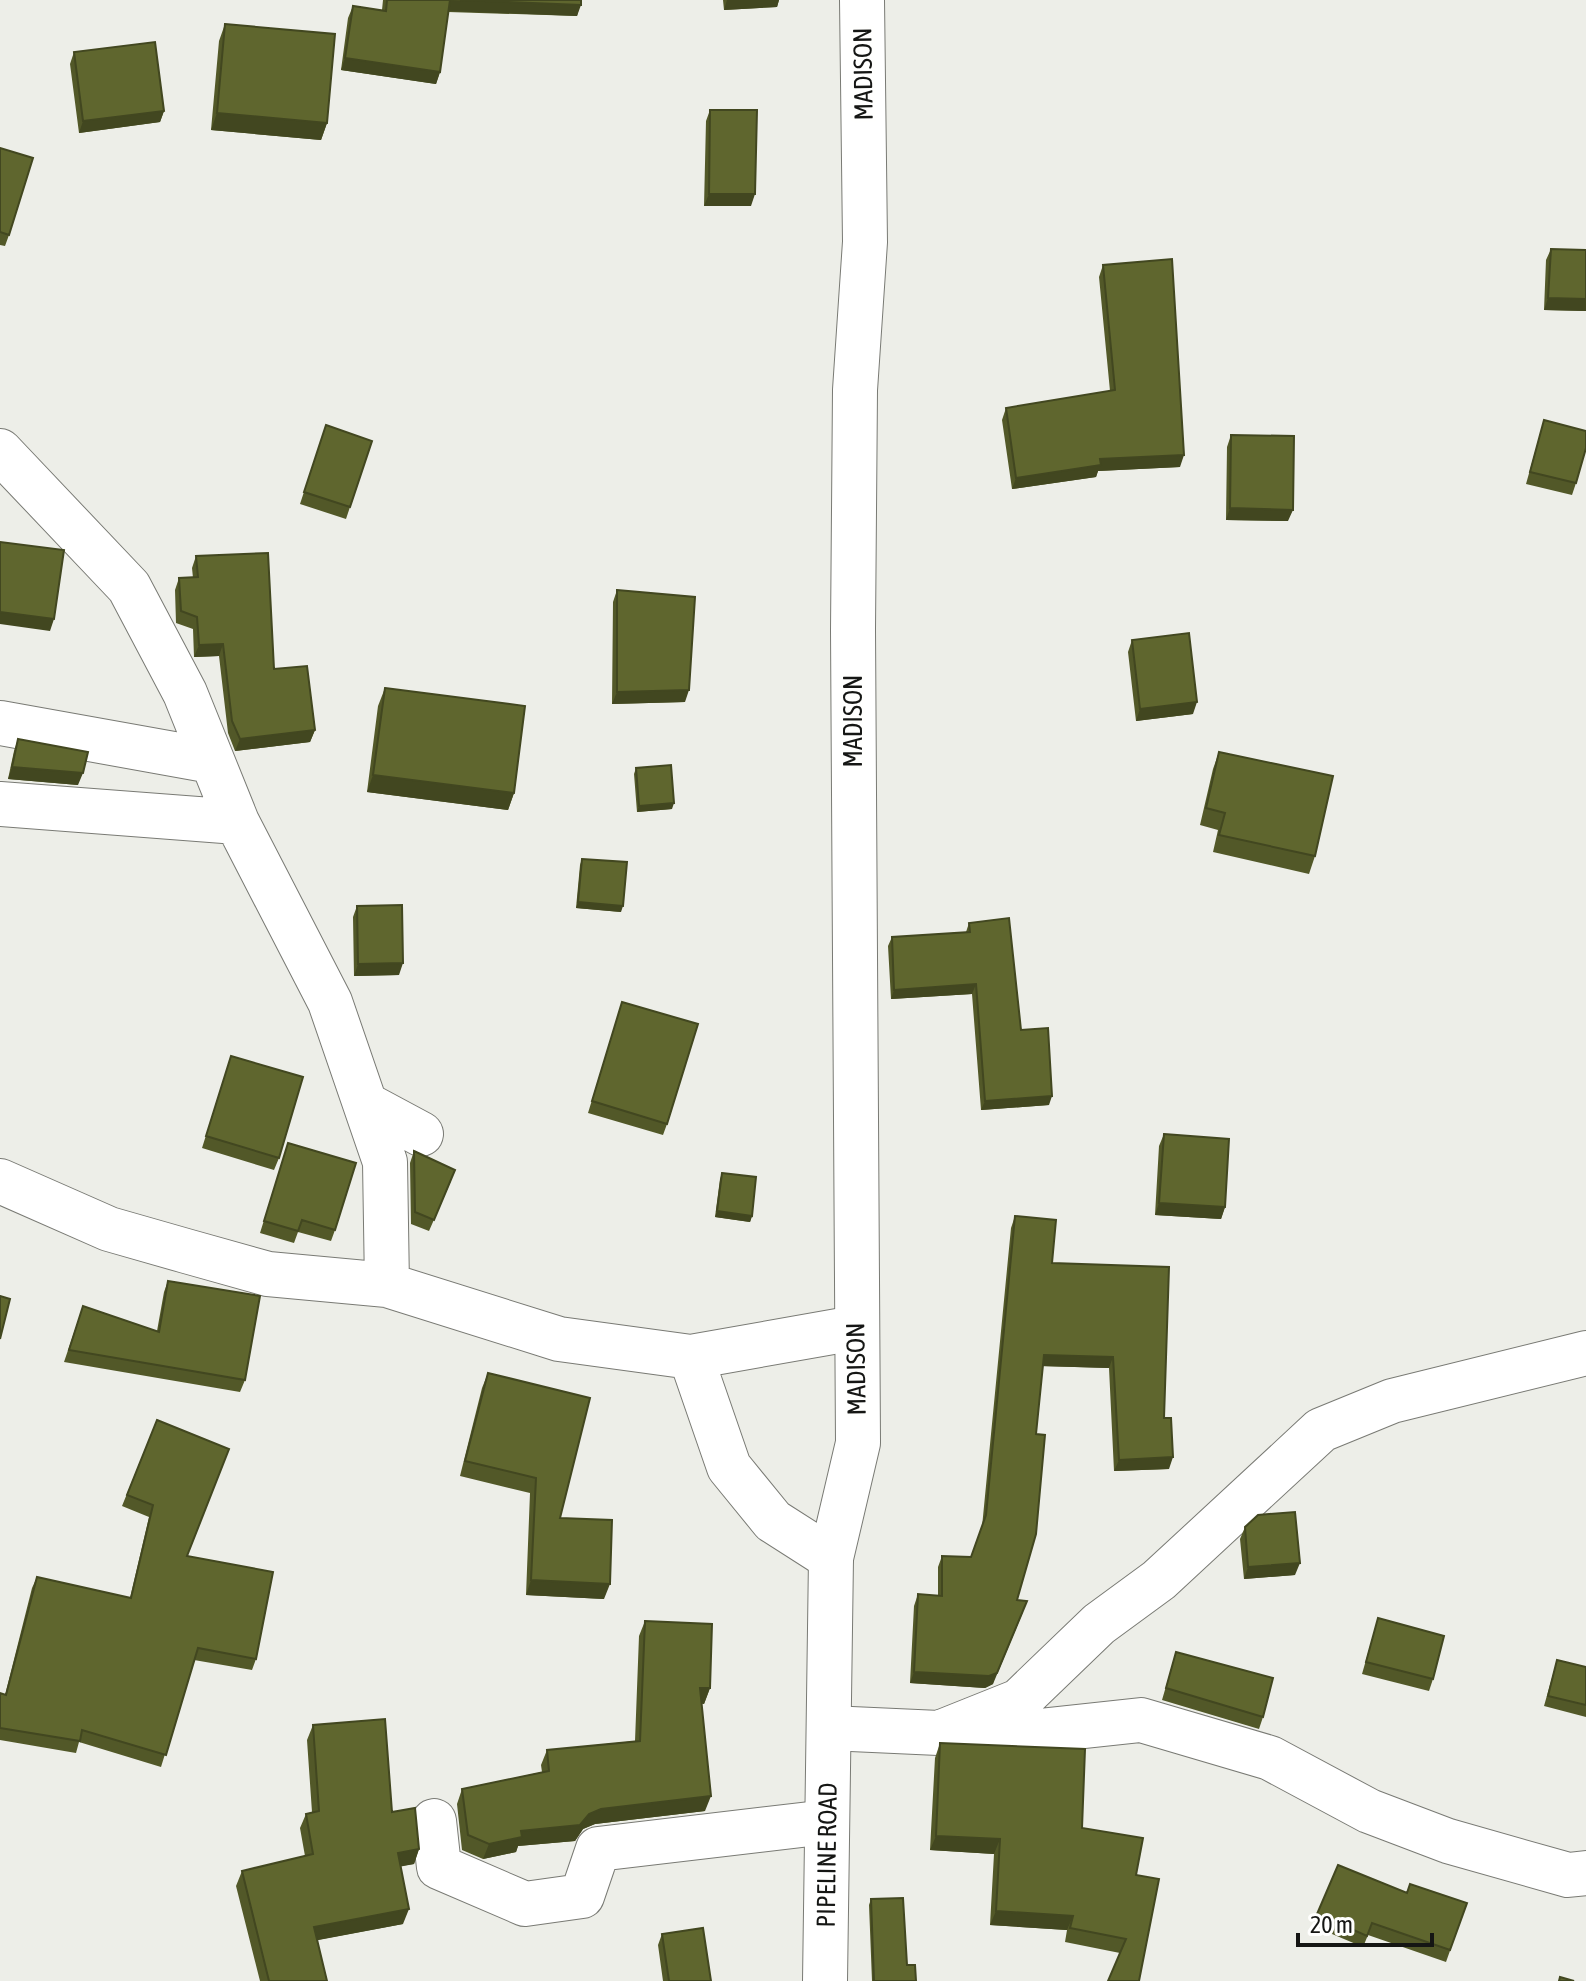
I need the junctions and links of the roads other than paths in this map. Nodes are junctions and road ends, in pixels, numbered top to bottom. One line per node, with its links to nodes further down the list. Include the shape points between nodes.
1 (862, 0): 11 (street, MADISON, via 865,242 855,390 853,630)
2 (0, 451): 4 (street, via 129,587 185,693)
3 (0, 723): 4 (street)
4 (212, 761): 6 (street)
5 (0, 804): 6 (street)
6 (237, 822): 7 (street, via 330,1002)
7 (367, 1105): 8 (street); 10 (street, via 385,1162)
8 (421, 1134)
9 (0, 1181): 10 (street, via 109,1229 268,1274)
10 (387, 1285): 13 (street, via 559,1339)
11 (855, 1328): 13 (street); 14 (street, MADISON, via 858,1443)
12 (1586, 1353): 16 (street, via 1392,1401 1321,1430 1019,1701)
13 (691, 1357): 14 (street, via 729,1467 773,1521)
14 (831, 1558): 15 (street, PIPELINE ROAD)
15 (829, 1728): 16 (street); 18 (street, PIPELINE ROAD)
16 (939, 1733): 19 (street, via 1039,1731 1141,1720 1270,1758 1369,1811 1448,1841 1568,1875)
17 (434, 1821): 18 (street, via 439,1867 525,1904 582,1896 598,1849)
18 (827, 1822): 20 (street, PIPELINE ROAD)
19 (1586, 1873)
20 (825, 1981)

